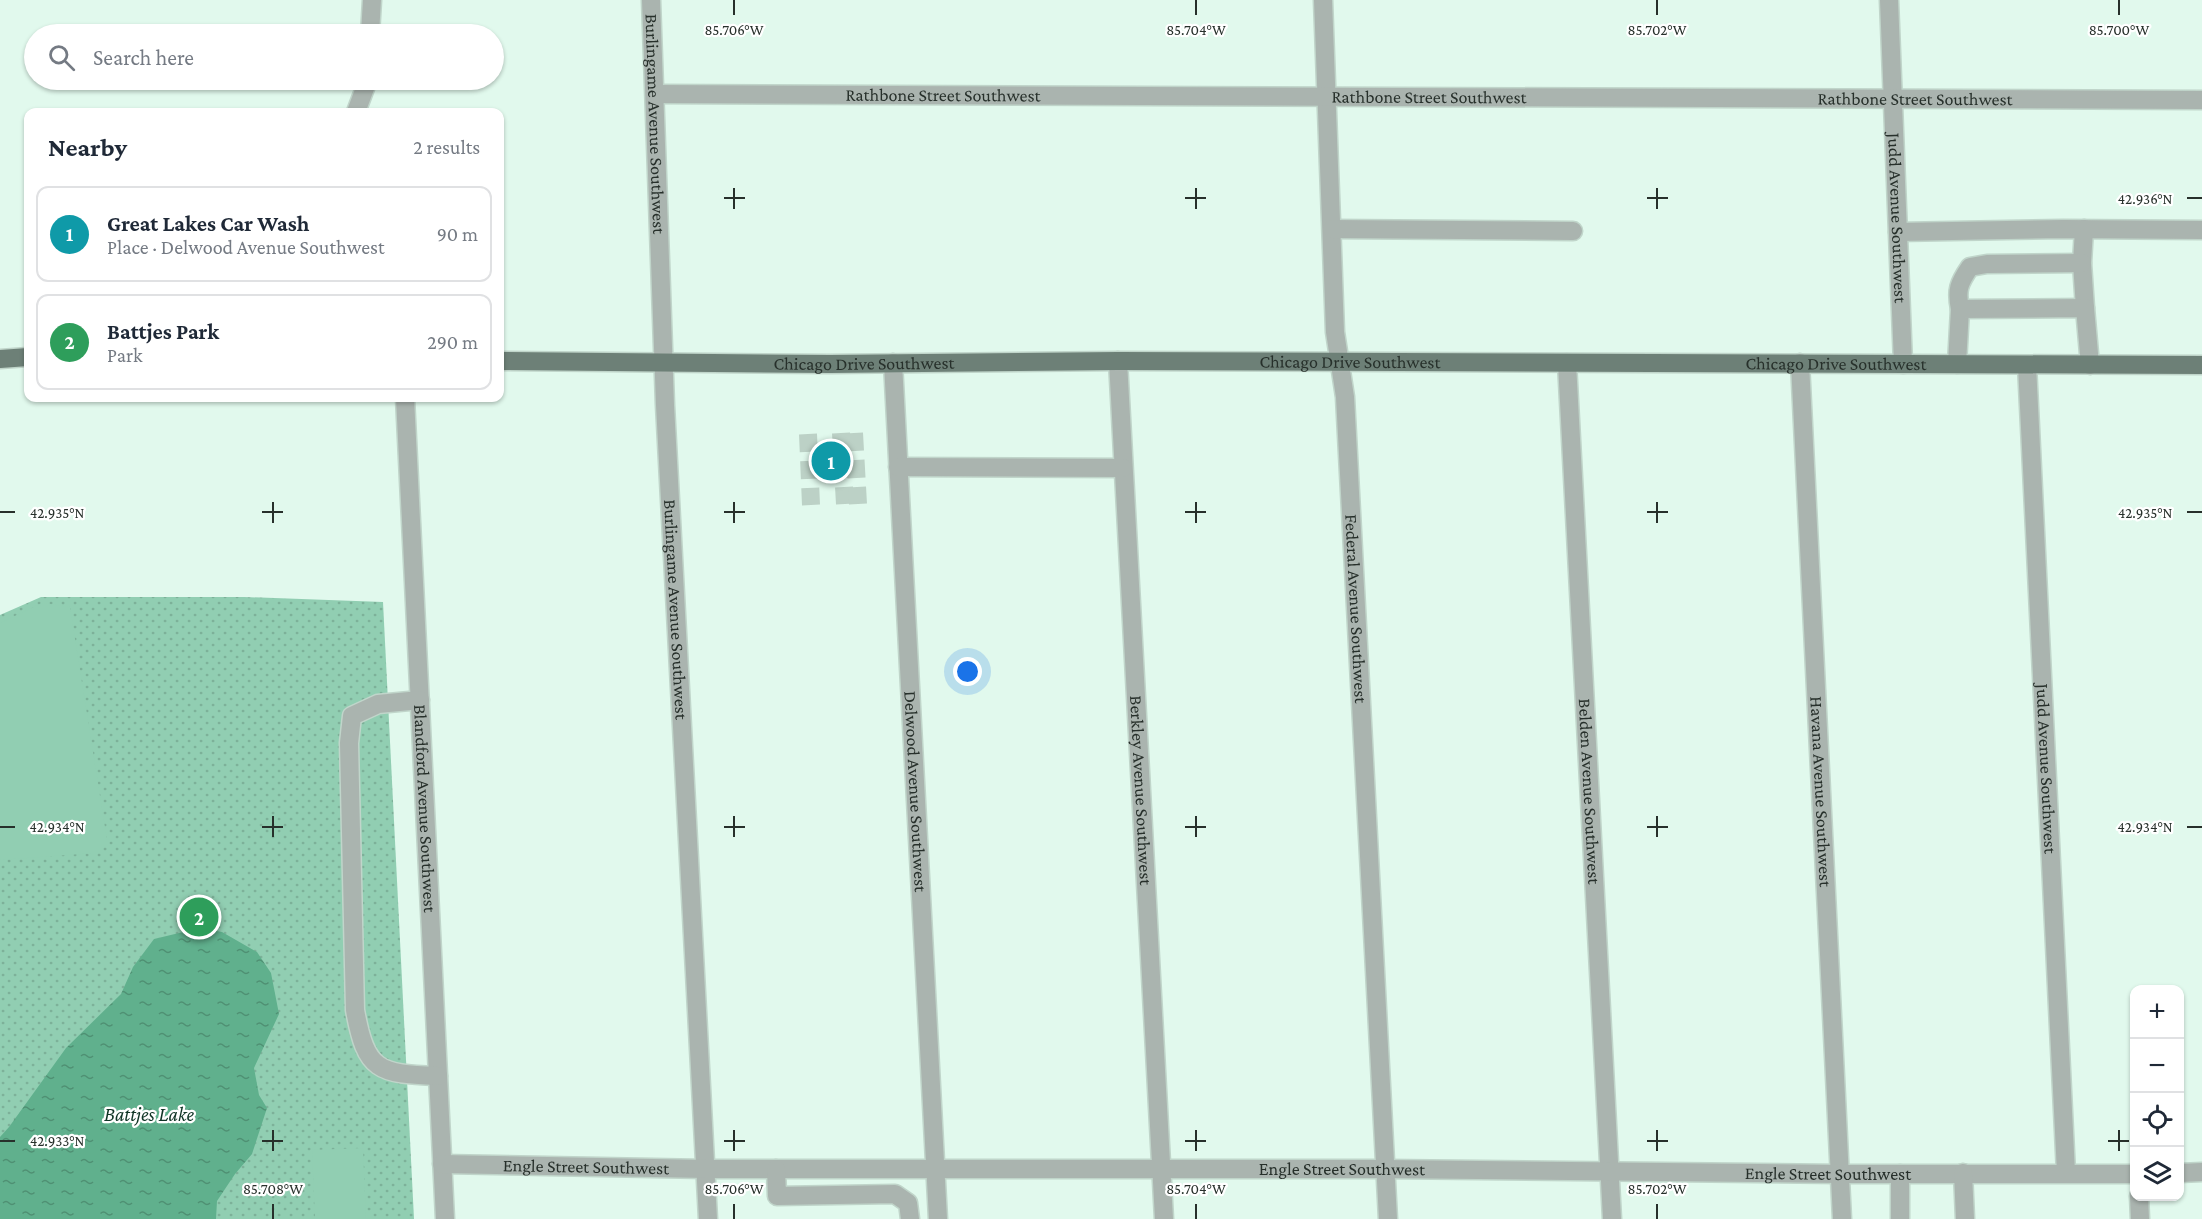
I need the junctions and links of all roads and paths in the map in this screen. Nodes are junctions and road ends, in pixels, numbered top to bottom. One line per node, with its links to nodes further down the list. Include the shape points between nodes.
1 (372, 0): 5 (street)
2 (651, 0): 7 (street, Burlingame Avenue Southwest)
3 (1323, 0): 8 (street, Federal Avenue Southwest)
4 (1889, 0): 9 (street, Judd Avenue Southwest)
5 (371, 24)
6 (364, 90): 11 (street)
7 (655, 94): 8 (street, Rathbone Street Southwest); 25 (street, Burlingame Avenue Southwest)
8 (1327, 96): 9 (street, Rathbone Street Southwest); 12 (street, Federal Avenue Southwest)
9 (1893, 98): 10 (street, Rathbone Street Southwest); 16 (street, Judd Avenue Southwest)
10 (2202, 100)
11 (358, 108)
12 (1332, 228): 15 (street); 24 (street, Federal Avenue Southwest, via 1335,332)
13 (2084, 228): 14 (street); 16 (street); 17 (street)
14 (2202, 230)
15 (1573, 231)
16 (1898, 232): 29 (street, Judd Avenue Southwest)
17 (2082, 263): 18 (street); 19 (street, via 1970,267 1957,293)
18 (2085, 308): 19 (street); 31 (street)
19 (1960, 309): 30 (street)
20 (24, 357): 21 (main road)
21 (0, 359)
22 (504, 361): 25 (main road, Chicago Drive Southwest)
23 (1118, 361): 24 (main road, Chicago Drive Southwest); 26 (main road, Chicago Drive Southwest); 36 (street, Berkley Avenue Southwest)
24 (1340, 362): 27 (main road, Chicago Drive Southwest); 42 (street, Federal Avenue Southwest, via 1345,397)
25 (663, 363): 26 (main road, Chicago Drive Southwest); 43 (street, Burlingame Avenue Southwest)
26 (893, 363): 35 (street, Delwood Avenue Southwest)
27 (1567, 363): 28 (main road, Chicago Drive Southwest); 45 (street, Belden Avenue Southwest)
28 (1800, 363): 29 (main road, Chicago Drive Southwest); 50 (street, Havana Avenue Southwest)
29 (1903, 364): 30 (main road, Chicago Drive Southwest)
30 (1957, 364): 33 (main road, Chicago Drive Southwest)
31 (2090, 364): 32 (main road, Chicago Drive Southwest); 33 (main road, Chicago Drive Southwest)
32 (2202, 364)
33 (2027, 365): 48 (street, Judd Avenue Southwest)
34 (405, 402): 37 (street, Blandford Avenue Southwest)
35 (898, 467): 36 (street); 41 (street, Delwood Avenue Southwest)
36 (1123, 468): 44 (street, Berkley Avenue Southwest)
37 (420, 700): 38 (street, Blandford Avenue Southwest); 38 (street, via 378,704 352,716 349,743 356,1010 359,1033 368,1055 383,1070)
38 (438, 1076): 39 (street, Blandford Avenue Southwest)
39 (442, 1164): 43 (street, Engle Street Southwest); 54 (street, Blandford Avenue Southwest)
40 (776, 1168): 41 (street, Engle Street Southwest); 43 (street, Engle Street Southwest); 56 (street, via 777,1196 895,1194 908,1203)
41 (937, 1168): 44 (street, Engle Street Southwest); 57 (street, Delwood Avenue Southwest)
42 (1385, 1168): 44 (street, Engle Street Southwest); 45 (street, Engle Street Southwest); 59 (street, Federal Avenue Southwest)
43 (706, 1169): 55 (street, Burlingame Avenue Southwest)
44 (1161, 1169): 58 (street, Berkley Avenue Southwest)
45 (1610, 1171): 50 (street, Engle Street Southwest); 60 (street, Belden Avenue Southwest)
46 (2202, 1172): 49 (street)
47 (1963, 1173): 48 (street, Engle Street Southwest); 51 (street, Engle Street Southwest); 63 (street)
48 (2066, 1173): 52 (street, Engle Street Southwest)
49 (2184, 1173)
50 (1840, 1174): 51 (street, Engle Street Southwest); 61 (street, Havana Avenue Southwest)
51 (1900, 1174): 62 (street)
52 (2130, 1174)
53 (2139, 1201): 64 (street)
54 (445, 1219)
55 (708, 1219)
56 (910, 1219)
57 (938, 1219)
58 (1164, 1219)
59 (1388, 1219)
60 (1612, 1219)
61 (1842, 1219)
62 (1900, 1219)
63 (1965, 1219)
64 (2140, 1219)

